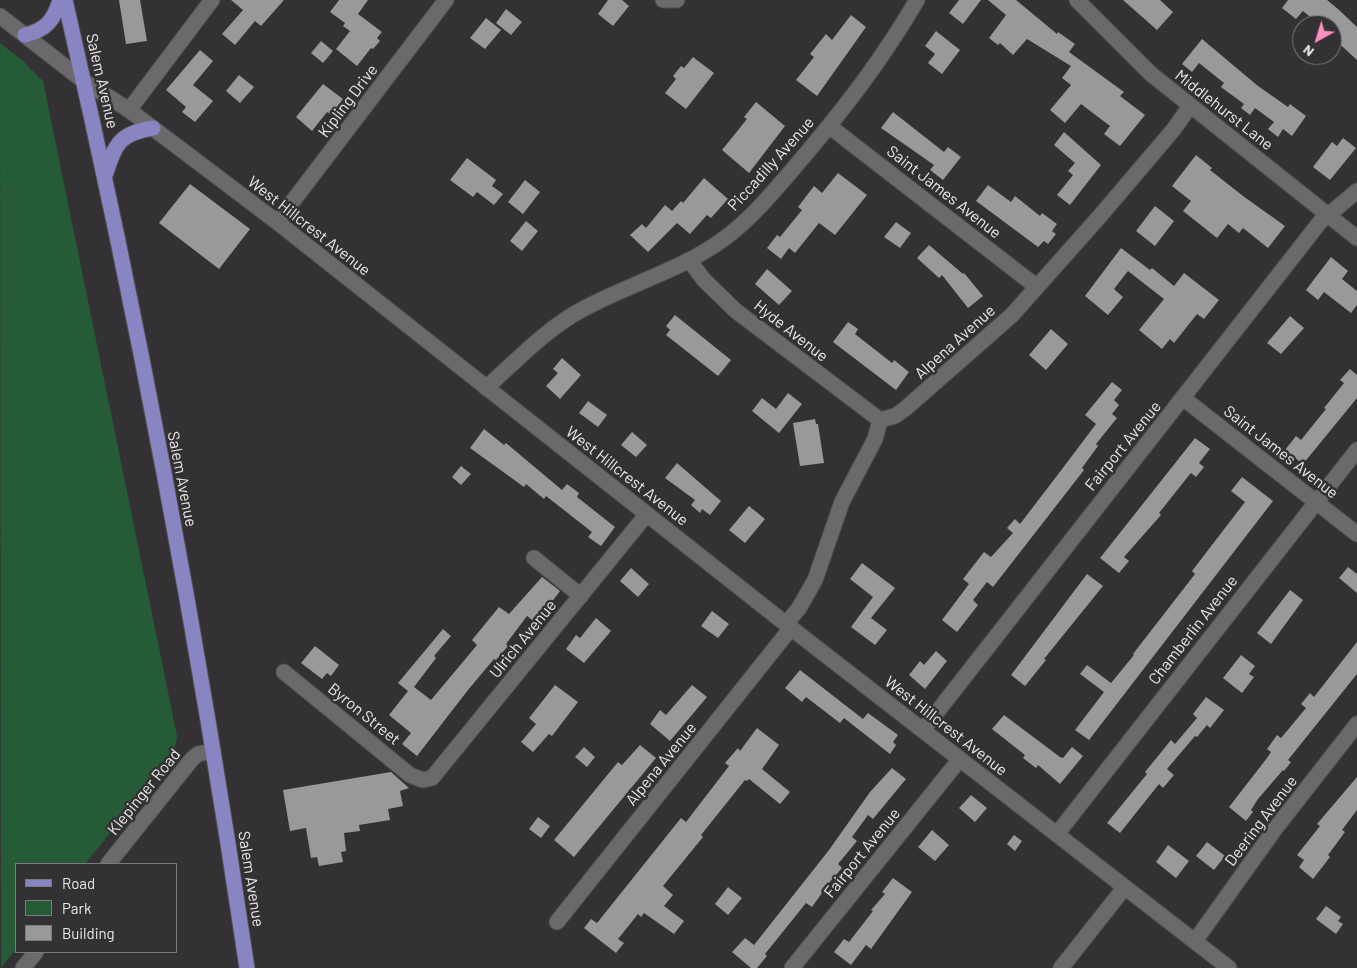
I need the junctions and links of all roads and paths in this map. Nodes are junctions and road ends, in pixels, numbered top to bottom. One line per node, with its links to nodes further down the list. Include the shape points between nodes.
1 (60, 0): 8 (main road, via 47,26 39,32)
2 (65, 0): 9 (main road, Salem Avenue)
3 (212, 0): 11 (street)
4 (446, 0): 17 (street, Kipling Drive)
5 (917, 0): 12 (street, Piccadilly Avenue, via 889,48)
6 (1077, 0): 10 (street, Middlehurst Lane, via 1151,74)
7 (0, 16): 8 (street, West Hillcrest Avenue)
8 (24, 35): 9 (street, West Hillcrest Avenue)
9 (85, 82): 11 (street, West Hillcrest Avenue); 14 (main road, Salem Avenue)
10 (1190, 106): 16 (street, Middlehurst Lane); 20 (street, Alpena Avenue)
11 (129, 110): 13 (street, West Hillcrest Avenue)
12 (829, 126): 19 (street, Piccadilly Avenue, via 761,205 726,237); 20 (street, Saint James Avenue)
13 (153, 128): 14 (main road, via 136,130 125,136 117,144); 17 (street, West Hillcrest Avenue)
14 (105, 174): 34 (main road, Salem Avenue)
15 (1357, 191): 16 (street, Fairport Avenue)
16 (1328, 215): 18 (street, Middlehurst Lane); 22 (street, Fairport Avenue)
17 (277, 222): 21 (street, West Hillcrest Avenue)
18 (1357, 238)
19 (689, 260): 21 (street, Piccadilly Avenue, via 582,309 552,330); 23 (street, Hyde Avenue, via 704,280 736,311)
20 (1037, 286): 23 (street, Alpena Avenue, via 1012,315 906,408 895,416)
21 (486, 388): 26 (street, West Hillcrest Avenue)
22 (1183, 398): 25 (street, Saint James Avenue); 33 (street, Fairport Avenue)
23 (880, 420): 30 (street, Alpena Avenue, via 875,439 842,502 815,580)
24 (1357, 450): 25 (street, Chamberlin Avenue)
25 (1316, 502): 27 (street, Saint James Avenue); 37 (street, Chamberlin Avenue)
26 (647, 514): 29 (street, Ulrich Avenue); 30 (street, West Hillcrest Avenue)
27 (1357, 534)
28 (534, 558): 29 (street)
29 (581, 596): 36 (street, Ulrich Avenue, via 432,778)
30 (789, 626): 33 (street, West Hillcrest Avenue); 40 (street, Alpena Avenue)
31 (284, 672): 36 (street, Byron Street, via 410,776)
32 (1357, 724): 41 (street, Deering Avenue, via 1275,829)
33 (923, 730): 35 (street, West Hillcrest Avenue)
34 (213, 751): 38 (street, Klepinger Road, via 198,754 192,759); 44 (main road, Salem Avenue)
35 (960, 759): 37 (street, West Hillcrest Avenue); 45 (street, Fairport Avenue)
36 (423, 780)
37 (1057, 834): 39 (street, West Hillcrest Avenue)
38 (109, 863)
39 (1125, 887): 41 (street, West Hillcrest Avenue); 46 (street)
40 (557, 922)
41 (1195, 941): 47 (street, West Hillcrest Avenue)
42 (35, 953): 43 (street)
43 (23, 968)
44 (247, 968)
45 (792, 968)
46 (1061, 968)
47 (1230, 968)

